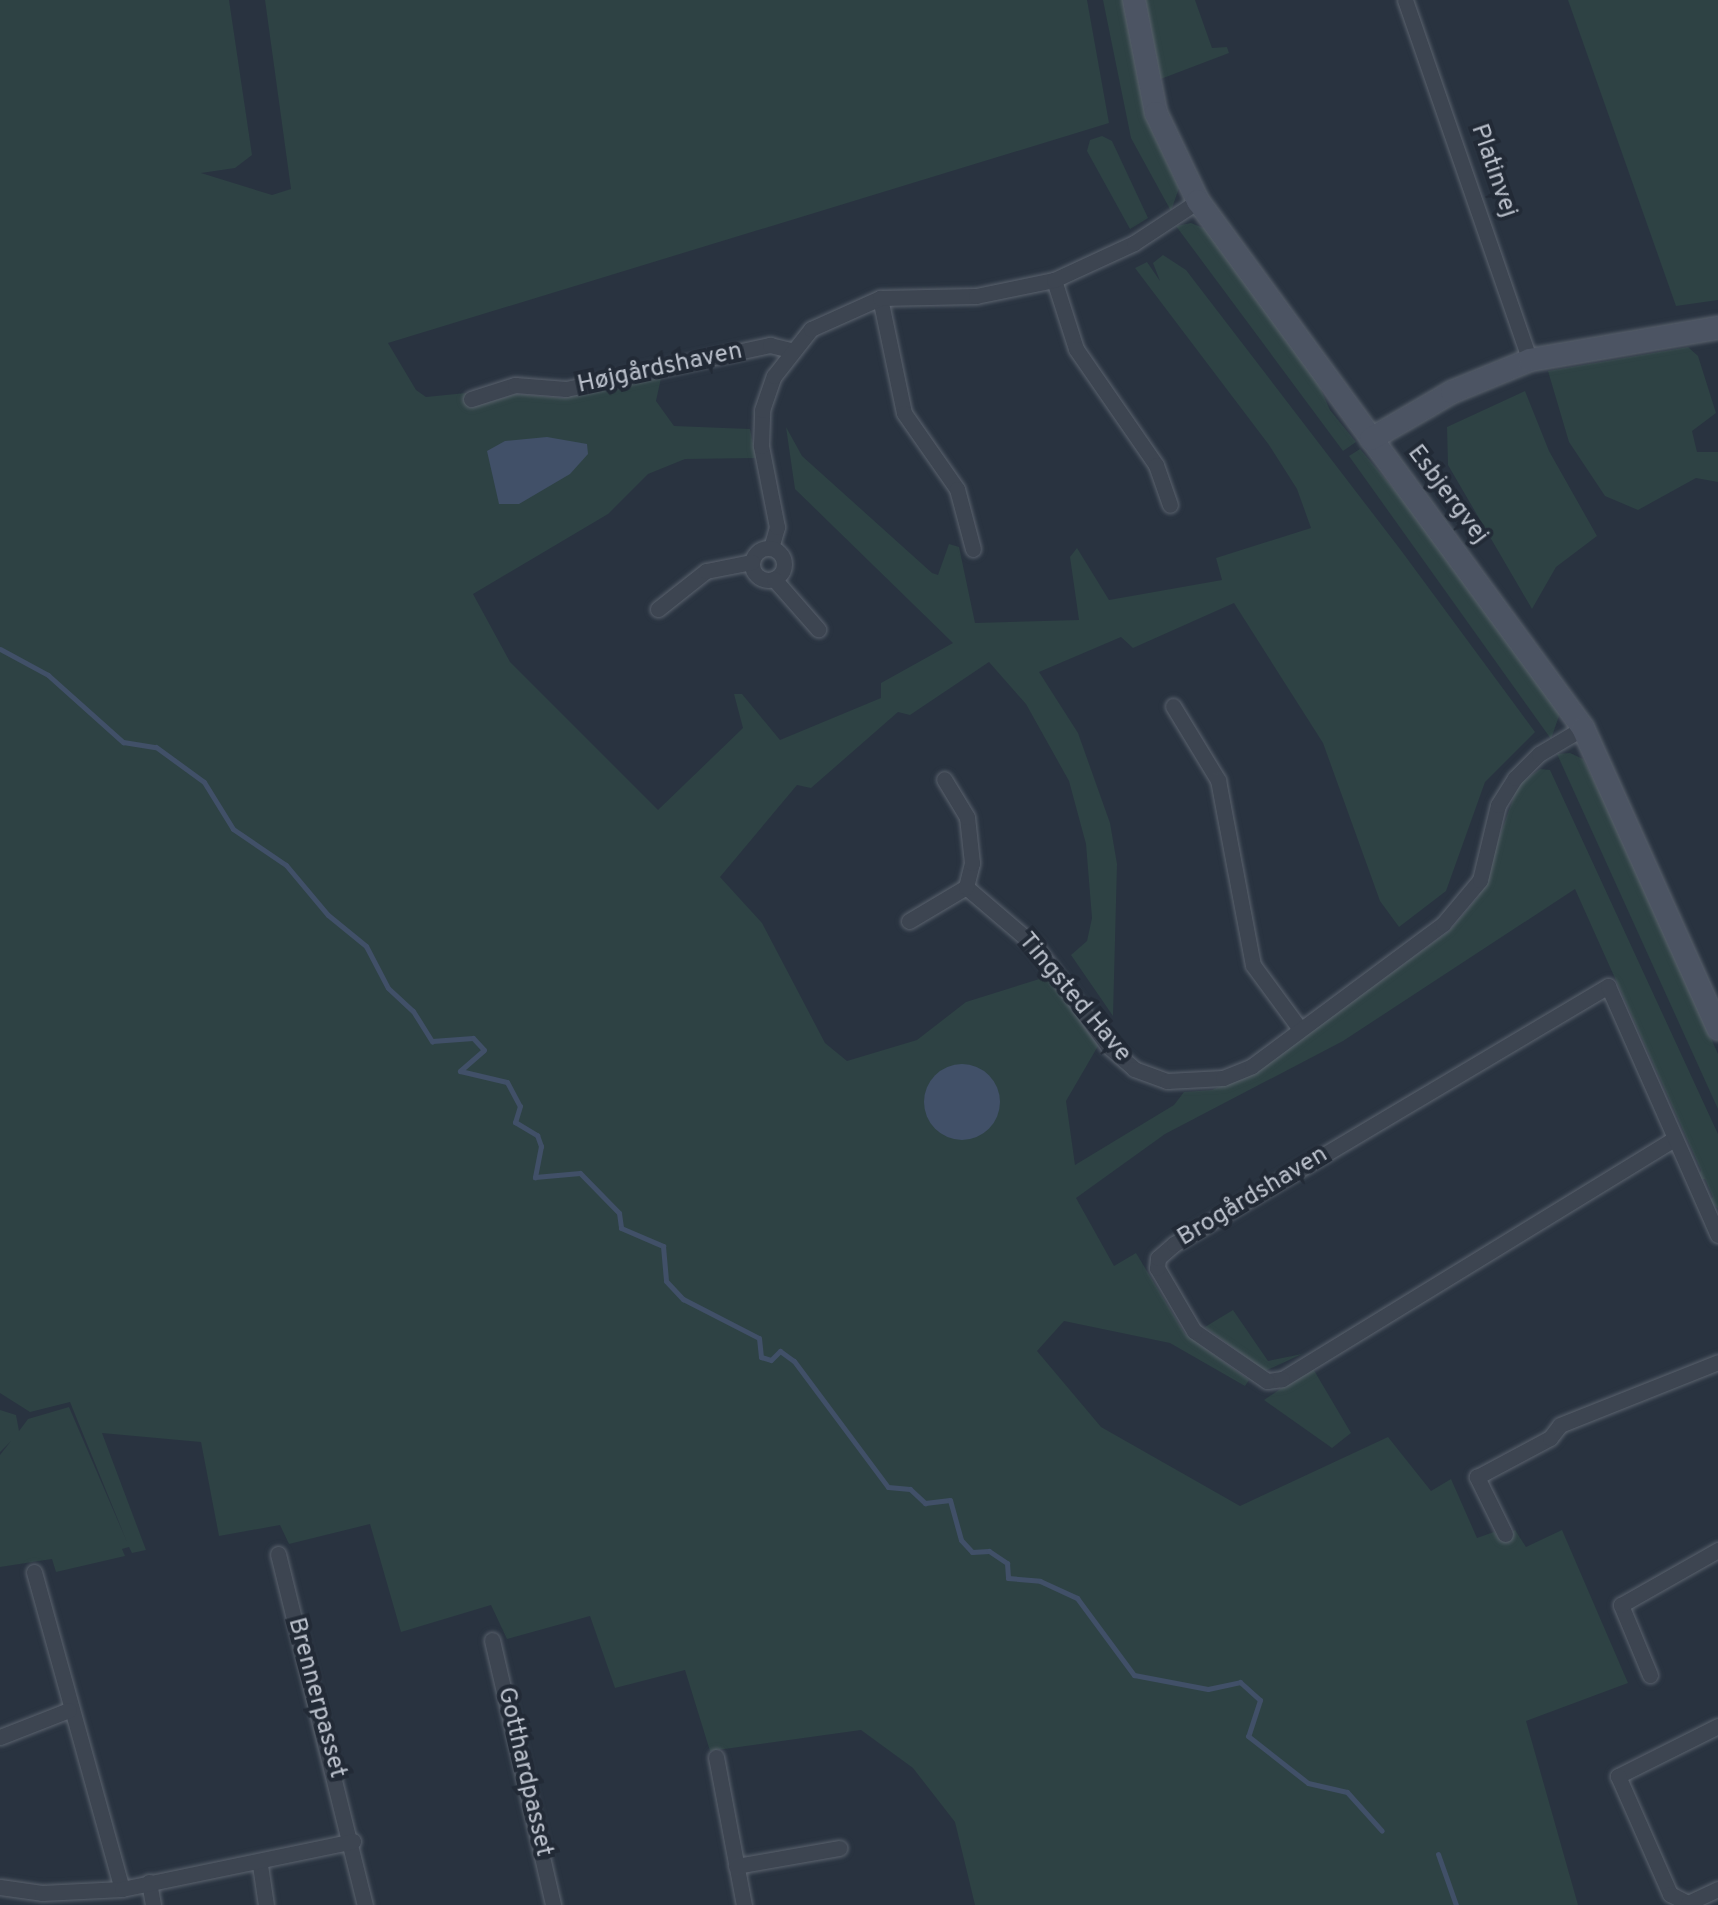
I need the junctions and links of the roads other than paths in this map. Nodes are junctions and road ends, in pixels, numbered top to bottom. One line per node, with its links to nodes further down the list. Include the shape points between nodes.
1 (1134, 0): 3 (main road, Esbjergvej, via 1156,114)
2 (1405, 0): 8 (street, Platinvej)
3 (1198, 201): 4 (street, Højgårdshaven, via 1134,243); 10 (main road, Esbjergvej)
4 (1054, 280): 5 (street, Højgårdshaven, via 976,296); 11 (street, via 1076,348 1156,464)
5 (880, 298): 7 (street, Højgårdshaven, via 834,314); 13 (street, via 904,413 957,489)
6 (1718, 328): 8 (main road)
7 (790, 350): 9 (street, Højgårdshaven, via 770,345 566,389 515,385); 12 (street, Højgårdshaven, via 762,410 778,527)
8 (1530, 360): 10 (main road, via 1452,392)
9 (471, 399)
10 (1371, 439): 19 (main road, Esbjergvej)
11 (1170, 505)
12 (771, 548): 14 (street); 15 (street, Højgårdshaven, via 784,560)
13 (973, 549)
14 (752, 562): 15 (street, via 758,577); 16 (street, via 706,571)
15 (774, 578): 17 (street)
16 (658, 609)
17 (818, 629)
18 (1173, 706): 23 (street, via 1218,780 1252,965)
19 (1583, 728): 23 (street, Tingsted Have, via 1538,754 1515,778 1498,805 1480,880 1466,902); 24 (main road, Esbjergvej)
20 (944, 779): 21 (street, via 973,842)
21 (966, 887): 22 (street); 23 (street, Tingsted Have, via 1035,946 1108,1046 1134,1069 1167,1081 1223,1078)
22 (908, 921)
23 (1300, 1029)
24 (1718, 1029)
25 (1674, 1138): 25 (street, Brogårdshaven, via 1616,995 1608,986 1595,989 1174,1244 1157,1268 1194,1331 1267,1381 1282,1379); 26 (street, Brogårdshaven)
26 (1718, 1235)
27 (1718, 1362): 28 (street, via 1560,1425 1550,1438 1477,1477)
28 (1505, 1534)
29 (1718, 1550): 33 (street, via 1622,1605)
30 (278, 1554): 38 (street, Brennerpasset)
31 (34, 1572): 34 (street)
32 (492, 1640): 49 (street, Gotthardpasset)
33 (1650, 1675)
34 (69, 1710): 36 (street); 44 (street)
35 (1718, 1726): 45 (street, via 1618,1776 1670,1894 1688,1902)
36 (0, 1737)
37 (716, 1756): 41 (street)
38 (353, 1841): 40 (street); 48 (street, Brennerpasset)
39 (839, 1848): 41 (street)
40 (260, 1865): 42 (street); 47 (street)
41 (736, 1866): 50 (street)
42 (149, 1882): 44 (street); 46 (street)
43 (0, 1887): 44 (street, via 56,1893)
44 (122, 1888)
45 (1718, 1889)
46 (153, 1905)
47 (266, 1905)
48 (366, 1905)
49 (554, 1905)
50 (744, 1905)

